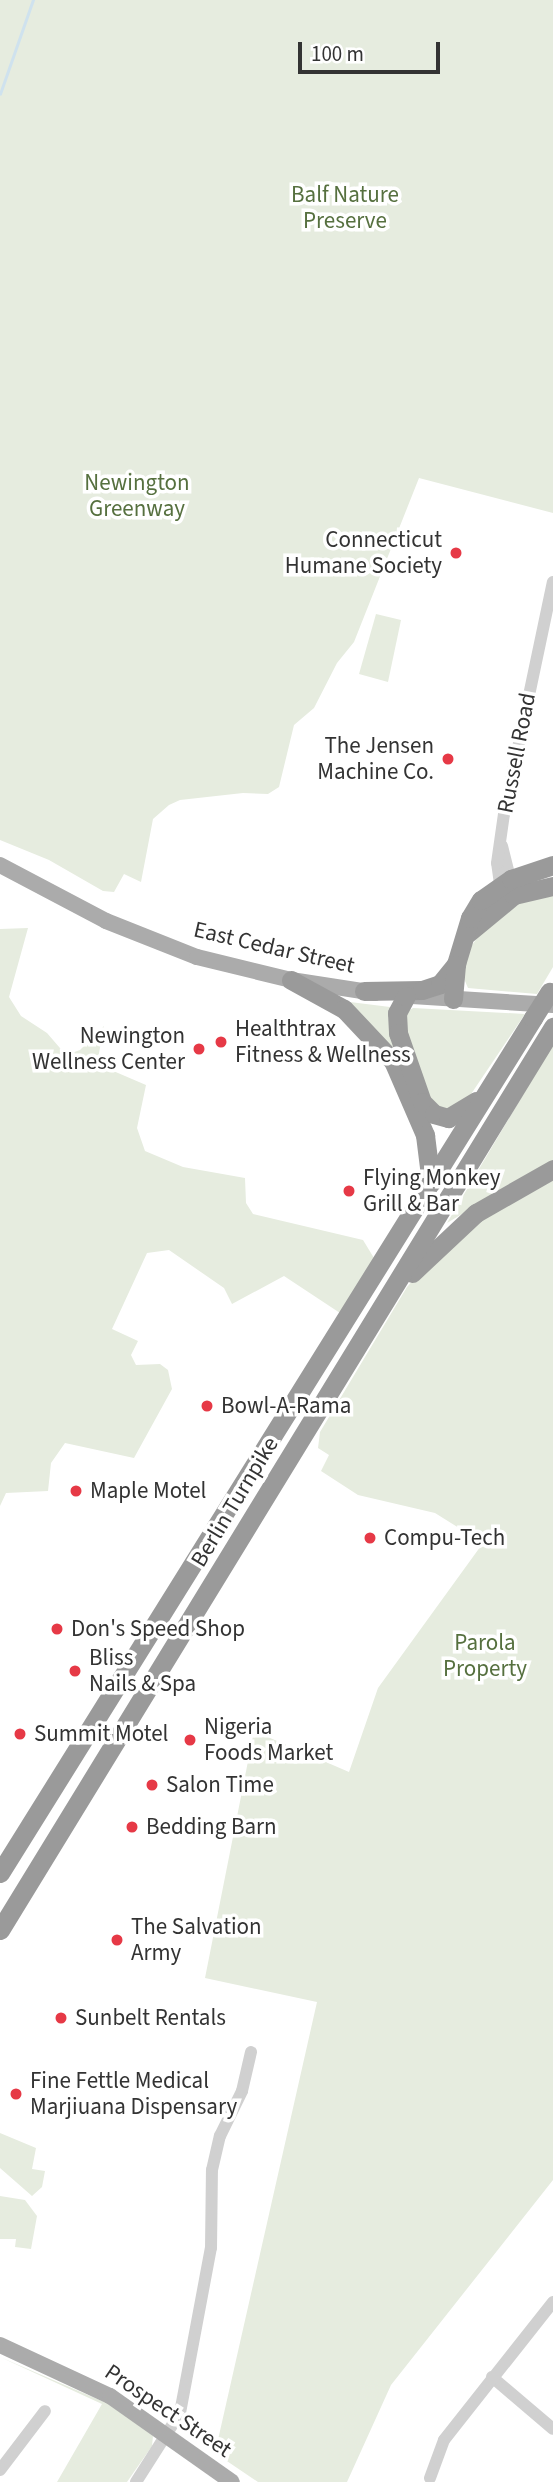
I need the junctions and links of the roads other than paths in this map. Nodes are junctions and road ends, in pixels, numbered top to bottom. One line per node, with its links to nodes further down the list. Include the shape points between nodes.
1 (553, 582): 5 (street, Russell Road, via 501,842)
2 (553, 865): 5 (highway)
3 (0, 866): 7 (main road, East Cedar Street, via 135,934 207,960)
4 (553, 886): 5 (highway)
5 (508, 890): 6 (highway, via 475,909)
6 (456, 964): 8 (highway, via 430,989); 11 (highway)
7 (291, 980): 8 (main road, East Cedar Street); 14 (highway, via 332,1000 365,1028)
8 (364, 991): 10 (main road, East Cedar Street)
9 (552, 994): 11 (main road, East Cedar Street); 13 (highway, Berlin Turnpike, bridge)
10 (405, 996): 11 (main road, East Cedar Street); 14 (highway, via 397,1013 398,1033)
11 (453, 999)
12 (553, 1027): 17 (highway, Berlin Turnpike)
13 (492, 1085): 14 (highway, via 462,1113 448,1118 428,1110); 16 (highway, Berlin Turnpike)
14 (413, 1094): 16 (highway, via 428,1148)
15 (553, 1169): 17 (highway, via 502,1195 450,1233)
16 (431, 1184): 18 (highway, Berlin Turnpike)
17 (368, 1325): 19 (highway, Berlin Turnpike, via 242,1540)
18 (0, 1873)
19 (0, 1930)
20 (251, 2052): 26 (street, via 242,2091 219,2136 212,2170 211,2248 183,2401)
21 (553, 2302): 23 (street)
22 (0, 2345): 26 (main road, Prospect Street, via 92,2386)
23 (492, 2377): 25 (street); 28 (street, via 444,2440)
24 (45, 2411): 27 (street)
25 (553, 2429)
26 (169, 2434): 29 (street); 30 (main road, Prospect Street)
27 (0, 2470)
28 (430, 2478)
29 (136, 2482)
30 (232, 2482)

